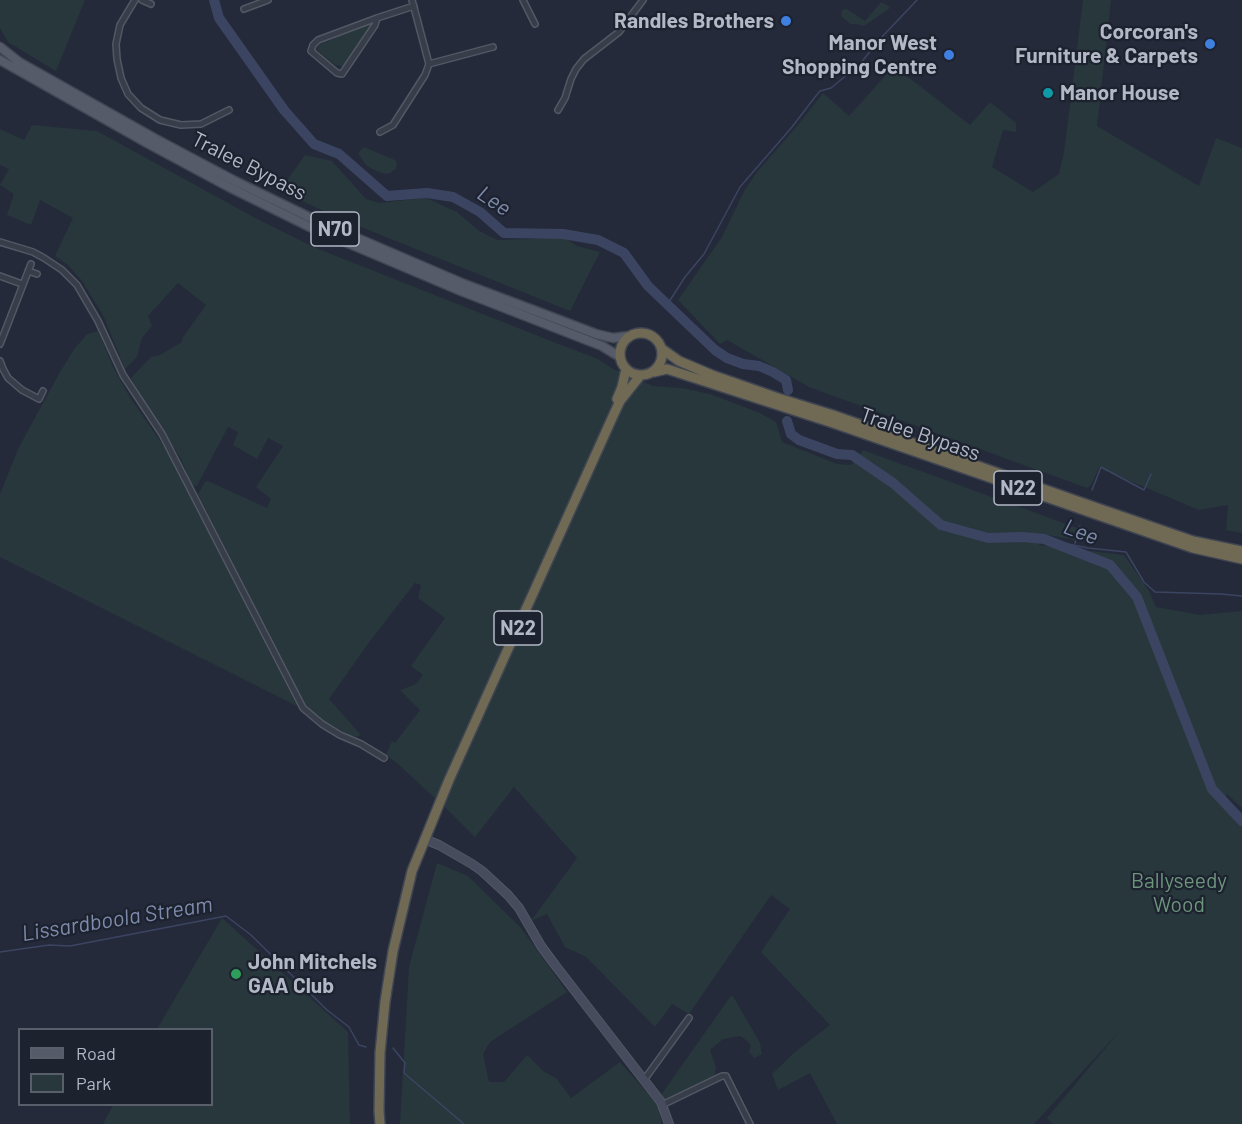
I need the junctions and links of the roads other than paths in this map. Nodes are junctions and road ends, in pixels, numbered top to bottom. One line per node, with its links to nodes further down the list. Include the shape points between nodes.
1 (135, 0): 16 (street, via 120,26 116,44 121,78 128,94 160,120 181,125 201,124)
2 (142, 0): 8 (street)
3 (268, 0): 9 (street)
4 (420, 0): 7 (street)
5 (523, 0): 11 (street)
6 (643, 0): 17 (street, via 618,32 576,69)
7 (413, 2): 10 (street); 15 (street)
8 (151, 4)
9 (244, 9)
10 (377, 18): 10 (street, via 342,74 311,51 318,40)
11 (535, 24)
12 (0, 48): 25 (main road, Tralee Bypass / N70, via 154,138 315,220 464,284 596,334)
13 (493, 48): 15 (street)
14 (0, 60): 28 (main road, Tralee Bypass / N70, via 228,187 300,222 602,346)
15 (429, 64): 18 (street, via 393,125)
16 (229, 110)
17 (558, 110)
18 (380, 132)
19 (0, 242): 39 (street, via 44,258 77,285 123,375 162,434 303,708 322,724)
20 (30, 264): 21 (street)
21 (28, 271): 22 (street); 24 (street)
22 (38, 274)
23 (0, 276): 24 (street)
24 (22, 284): 26 (street)
25 (629, 336): 27 (highway, N22, via 648,334); 28 (highway, via 621,345)
26 (0, 344)
27 (662, 349): 31 (highway, via 661,362); 34 (highway, Tralee Bypass / N22, via 694,369)
28 (620, 357): 30 (highway)
29 (0, 362): 33 (street, via 8,378 22,390 39,399)
30 (626, 369): 32 (highway); 36 (highway, N22)
31 (654, 372): 32 (highway, N22); 34 (highway, Tralee Bypass / N22, via 667,369)
32 (640, 376): 36 (highway, N22)
33 (43, 392)
34 (778, 402): 35 (highway, Tralee Bypass / N22)
35 (797, 408): 37 (highway, Tralee Bypass / N22, via 833,415 1193,541); 38 (highway, Tralee Bypass / N22, via 1193,548)
36 (613, 416): 40 (highway, N22)
37 (1242, 551)
38 (1242, 560)
39 (384, 758)
40 (424, 839): 42 (street, via 472,864 508,895 541,946); 44 (highway, N22, via 412,871 385,1002)
41 (688, 1018): 42 (street)
42 (644, 1080): 43 (street)
43 (662, 1105): 45 (street); 46 (street, via 726,1076)
44 (380, 1124)
45 (669, 1124)
46 (750, 1124)

